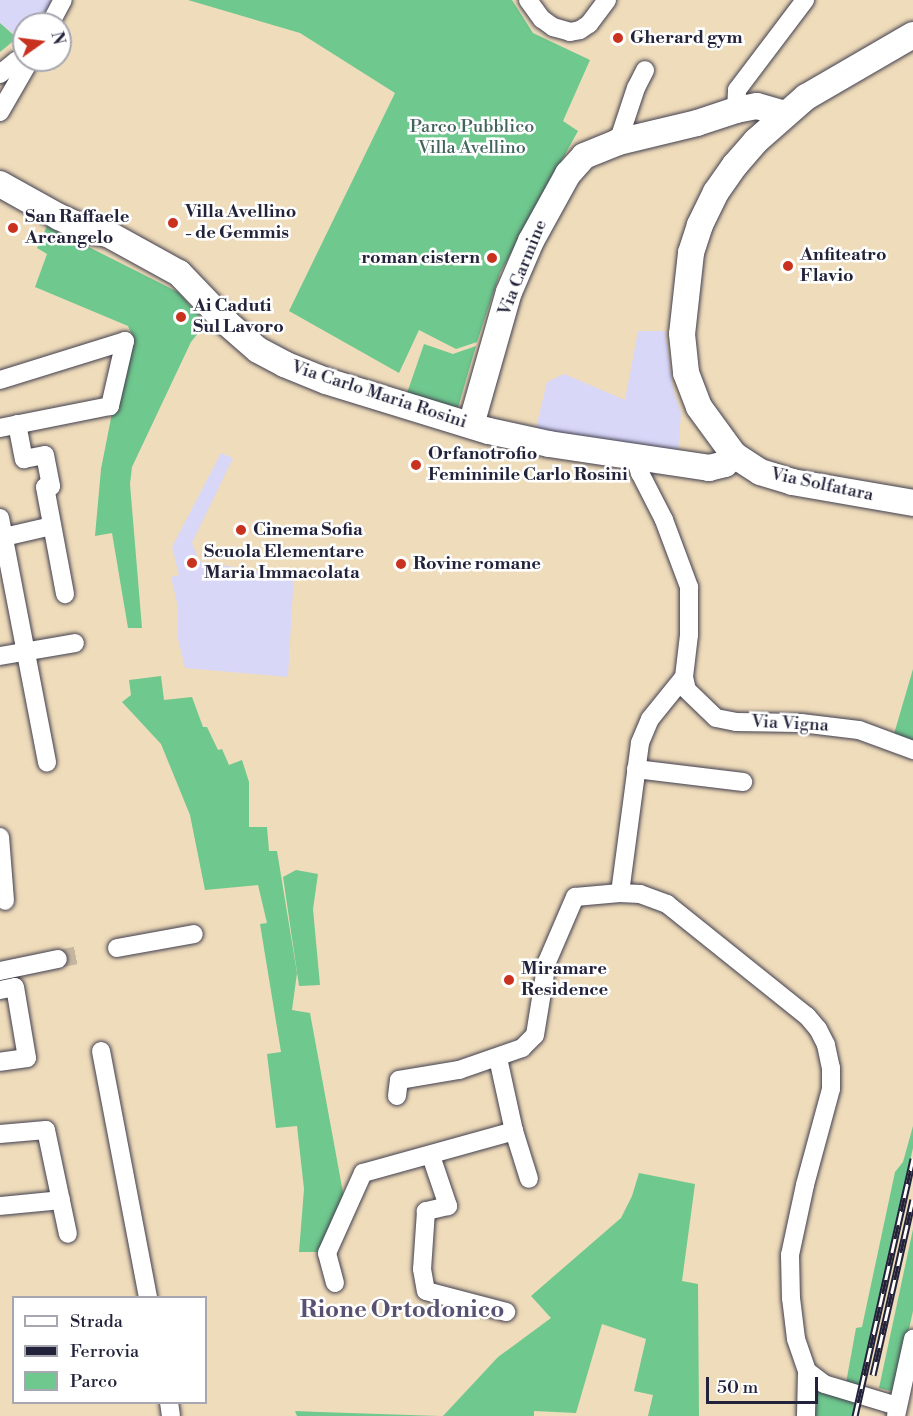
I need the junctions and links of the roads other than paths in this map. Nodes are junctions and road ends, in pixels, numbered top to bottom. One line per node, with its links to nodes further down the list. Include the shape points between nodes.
1 (528, 0): 2 (street, via 542,19 570,32 589,24)
2 (607, 0)
3 (805, 0): 9 (street, via 737,90)
4 (913, 34): 11 (street, via 841,75)
5 (12, 64): 8 (street)
6 (645, 70): 12 (street)
7 (23, 72): 10 (street)
8 (0, 74)
9 (736, 110): 11 (street, Via Carmine, via 757,106); 12 (street, Via Carmine)
10 (0, 112)
11 (785, 114): 17 (street, via 756,141 716,192 700,225 688,272 682,334 686,373 699,407)
12 (618, 142): 16 (street, Via Carmine, via 584,156 568,174 531,241 509,292)
13 (0, 184): 16 (street, Via Carlo Maria Rosini, via 58,217 108,234 179,273 242,337 284,364)
14 (0, 381): 15 (street, via 125,341 110,406)
15 (9, 426): 21 (street, via 24,459 45,455 51,486 45,487)
16 (471, 426): 18 (street, Via Carlo Maria Rosini, via 549,444)
17 (734, 455): 18 (street, Via Carlo Maria Rosini, via 724,464 709,468); 19 (street, Via Solfatara, via 760,472 792,482)
18 (635, 456): 27 (street, via 689,587)
19 (913, 503)
20 (0, 518): 22 (street)
21 (52, 526): 22 (street); 23 (street)
22 (4, 537): 25 (street)
23 (65, 594)
24 (75, 643): 25 (street)
25 (27, 652): 26 (street); 29 (street)
26 (0, 656)
27 (684, 677): 28 (street, Via Vigna, via 687,690 716,718 860,730); 30 (street, via 650,719 640,743)
28 (913, 750)
29 (47, 763)
30 (636, 768): 31 (street); 33 (street)
31 (743, 782)
32 (0, 837): 34 (street)
33 (620, 893): 41 (street, via 575,897 547,962 535,1035 522,1048); 55 (street, via 640,894 667,904 807,1017 826,1045 831,1089 790,1256 796,1339)
34 (5, 902)
35 (194, 934): 36 (street)
36 (117, 948)
37 (58, 959): 38 (street)
38 (0, 971)
39 (0, 990): 42 (street, via 15,987 27,1058)
40 (101, 1051): 52 (street)
41 (498, 1058): 43 (street, via 459,1070 399,1080); 44 (street)
42 (0, 1062)
43 (397, 1096)
44 (514, 1131): 46 (street); 47 (street)
45 (0, 1134): 48 (street, via 46,1130)
46 (431, 1156): 51 (street, via 363,1173 327,1252); 53 (street, via 447,1206 426,1211 422,1269 426,1291)
47 (529, 1179)
48 (61, 1200): 49 (street); 50 (street)
49 (0, 1206)
50 (68, 1234)
51 (335, 1283)
52 (148, 1296)
53 (506, 1312)
54 (913, 1339): 56 (street)
55 (807, 1371): 56 (street, via 824,1384); 57 (street)
56 (896, 1411)
57 (806, 1416)

